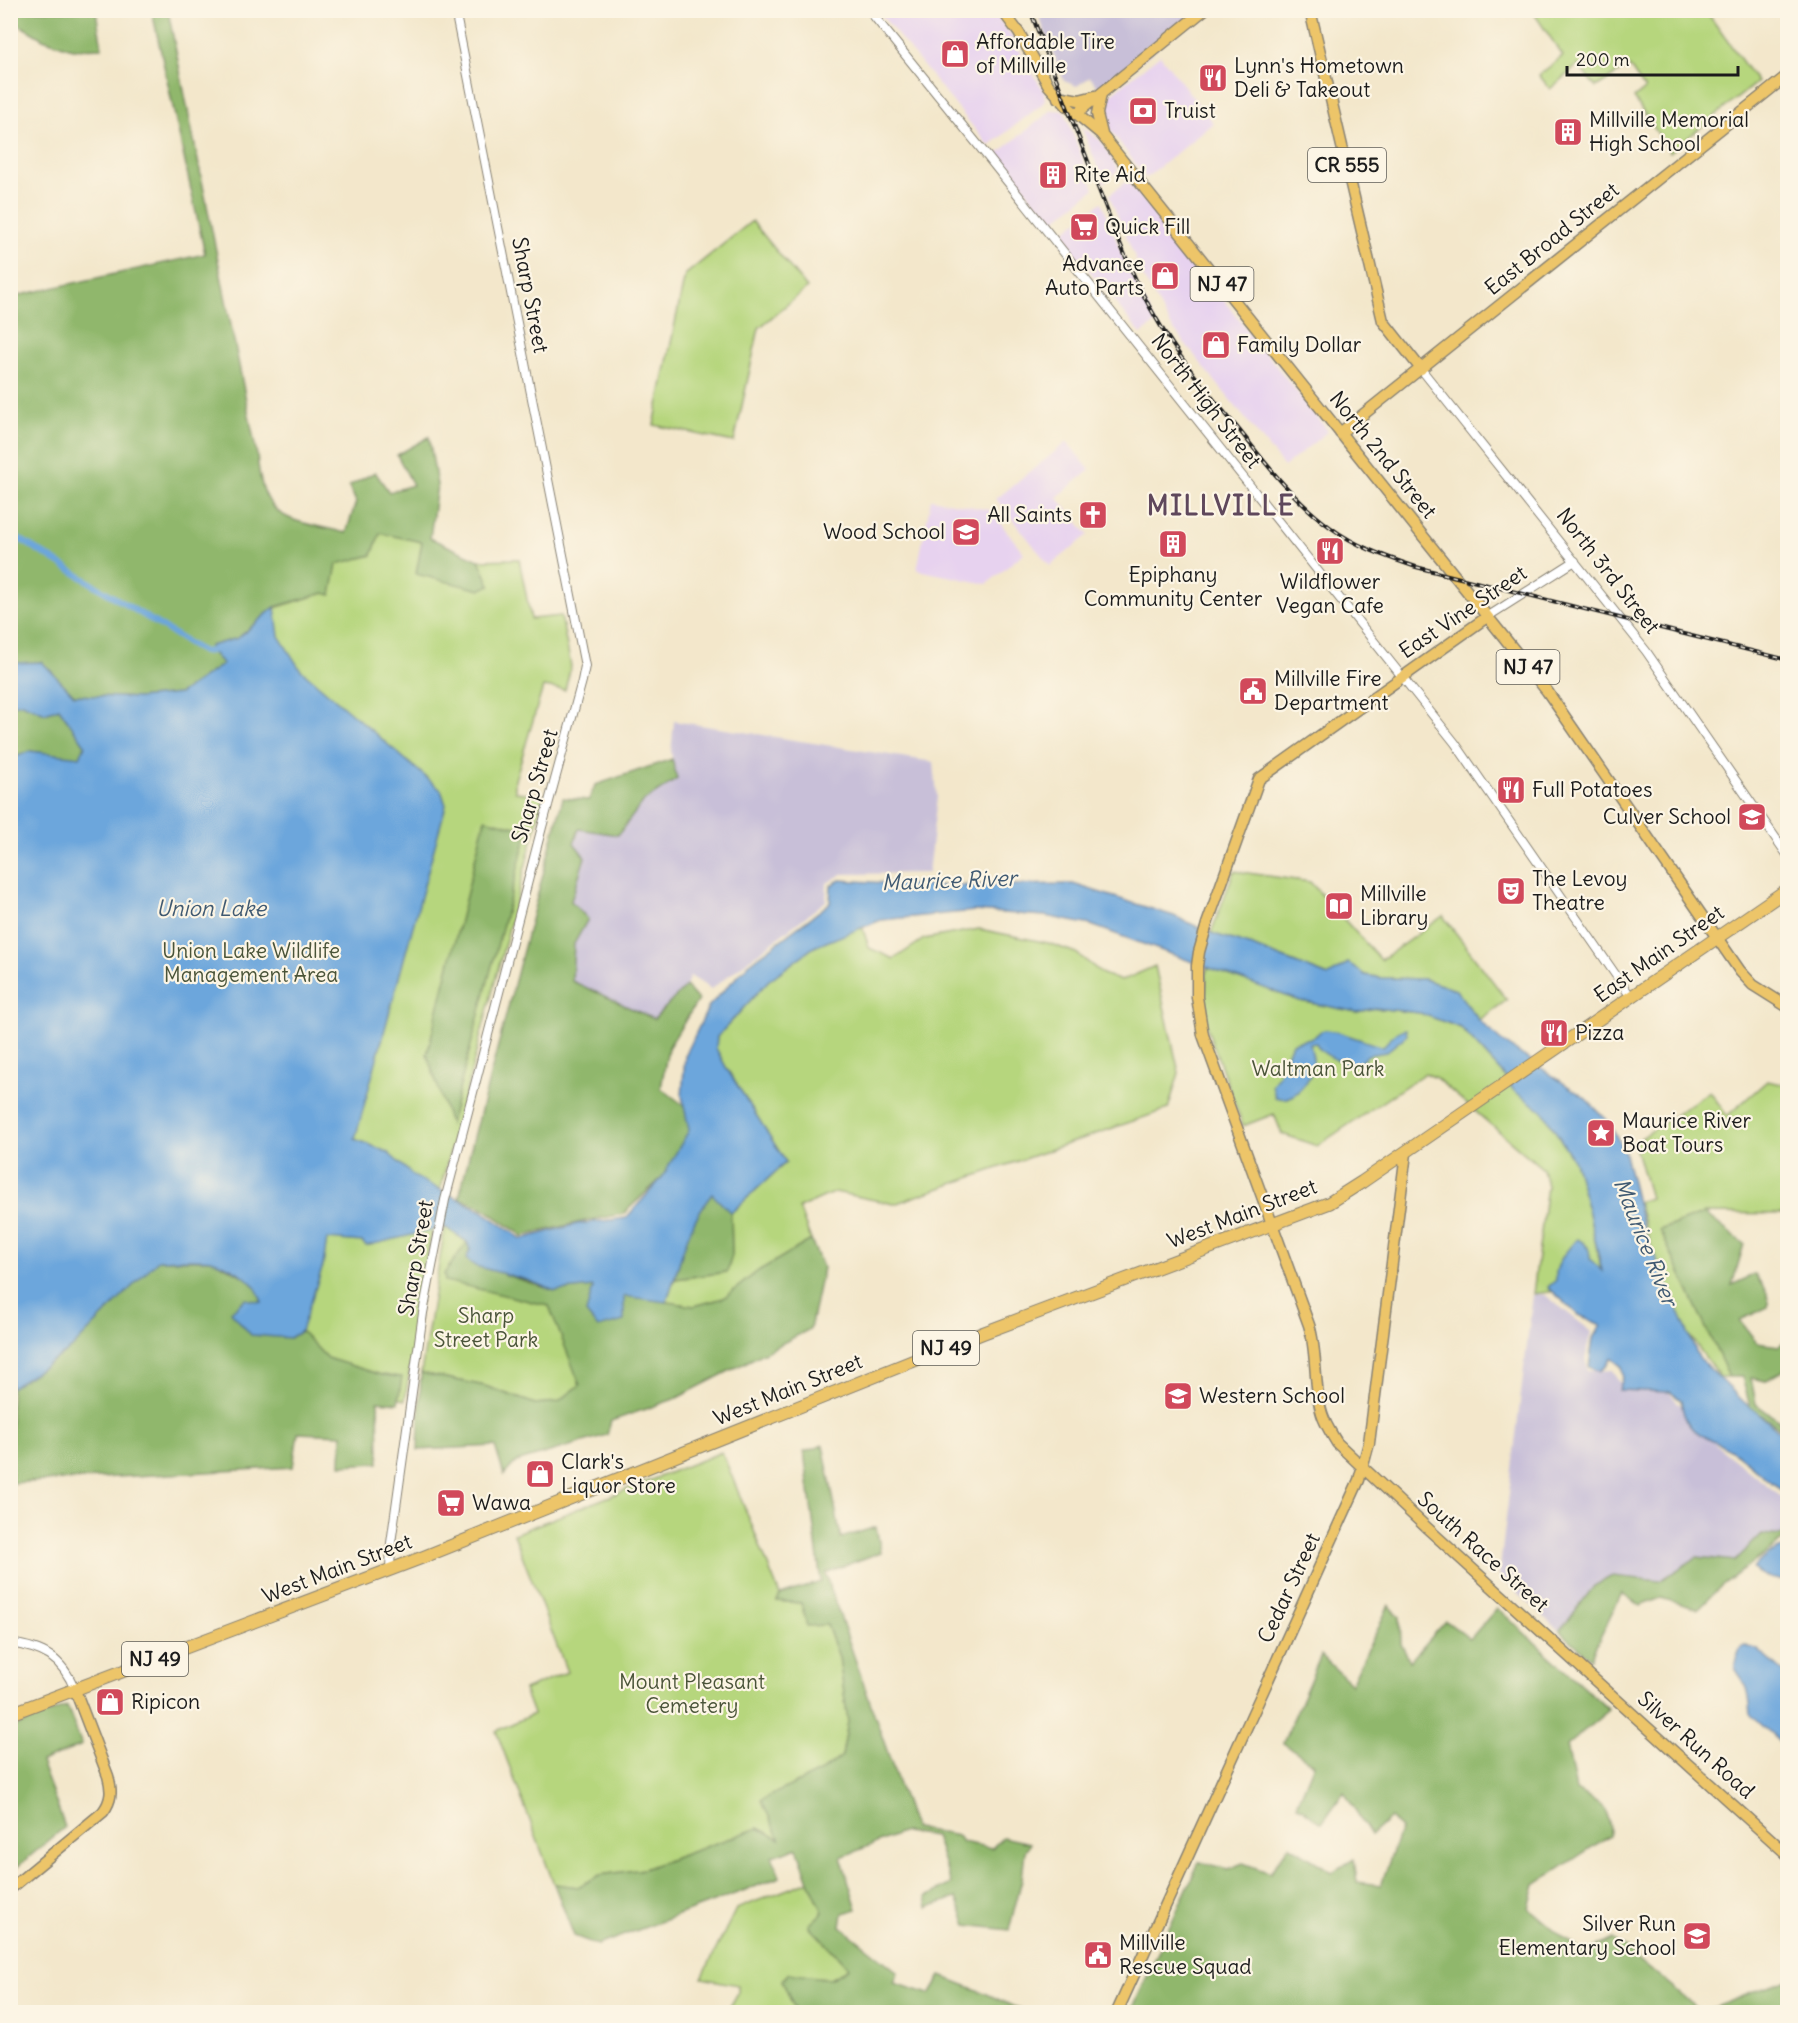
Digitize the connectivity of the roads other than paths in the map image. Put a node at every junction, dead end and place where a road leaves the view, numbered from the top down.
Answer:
1 (455, 10) edge
2 (869, 10) edge
3 (1002, 10) edge
4 (1204, 10) edge
5 (1310, 10) edge
6 (1788, 75) edge
7 (1101, 94) junction
8 (1058, 98) junction
9 (1077, 113) junction
10 (1103, 136) junction
11 (1421, 369) junction
12 (1340, 433) junction
13 (1575, 561) junction
14 (1487, 617) junction
15 (1403, 676) junction
16 (1256, 786) joint
17 (1788, 856) edge
18 (1788, 890) edge
19 (1717, 938) junction
20 (1631, 997) junction
21 (1788, 1007) edge
22 (1548, 1054) joint
23 (1406, 1153) junction
24 (1272, 1225) junction
25 (1363, 1468) junction
26 (390, 1569) junction
27 (10, 1644) edge
28 (1578, 1664) joint
29 (75, 1690) junction
30 (10, 1714) edge
31 (1788, 1855) edge
32 (10, 1889) edge
33 (1117, 2013) edge

1 - 26 street, Sharp Street
2 - 15 street, North High Street
3 - 8 main road, North 2nd Street / NJ 47
4 - 7 main road
5 - 11 main road, North 3rd Street / CR 555
6 - 11 main road, East Broad Street
7 - 8 main road
7 - 9 main road
7 - 10 main road
8 - 9 main road, North 2nd Street / NJ 47
9 - 10 main road, North 2nd Street / NJ 47
10 - 12 main road, North 2nd Street / NJ 47
11 - 12 main road, East Broad Street
11 - 13 street, North 3rd Street / CR 555
12 - 14 main road, North 2nd Street / NJ 47
13 - 14 street, East Vine Street
13 - 17 street, North 3rd Street / CR 555
14 - 15 main road, East Vine Street
14 - 19 main road, North 2nd Street / NJ 47
15 - 16 main road, East Vine Street
15 - 20 street, North High Street
16 - 24 main road, South Race Street
18 - 19 highway, East Main Street / NJ 49
19 - 20 highway, East Main Street / NJ 49
19 - 21 main road, NJ 47
20 - 22 highway, East Main Street / NJ 49
22 - 23 highway, West Main Street / NJ 49
23 - 24 highway, West Main Street / NJ 49
23 - 25 main road, Cedar Street
24 - 25 main road, South Race Street
24 - 26 highway, West Main Street / NJ 49
25 - 28 main road, South Race Street
25 - 33 main road, Cedar Street
26 - 29 highway, West Main Street / NJ 49
27 - 29 street
28 - 31 main road, Silver Run Road
29 - 30 highway, West Main Street / NJ 49
29 - 32 main road

